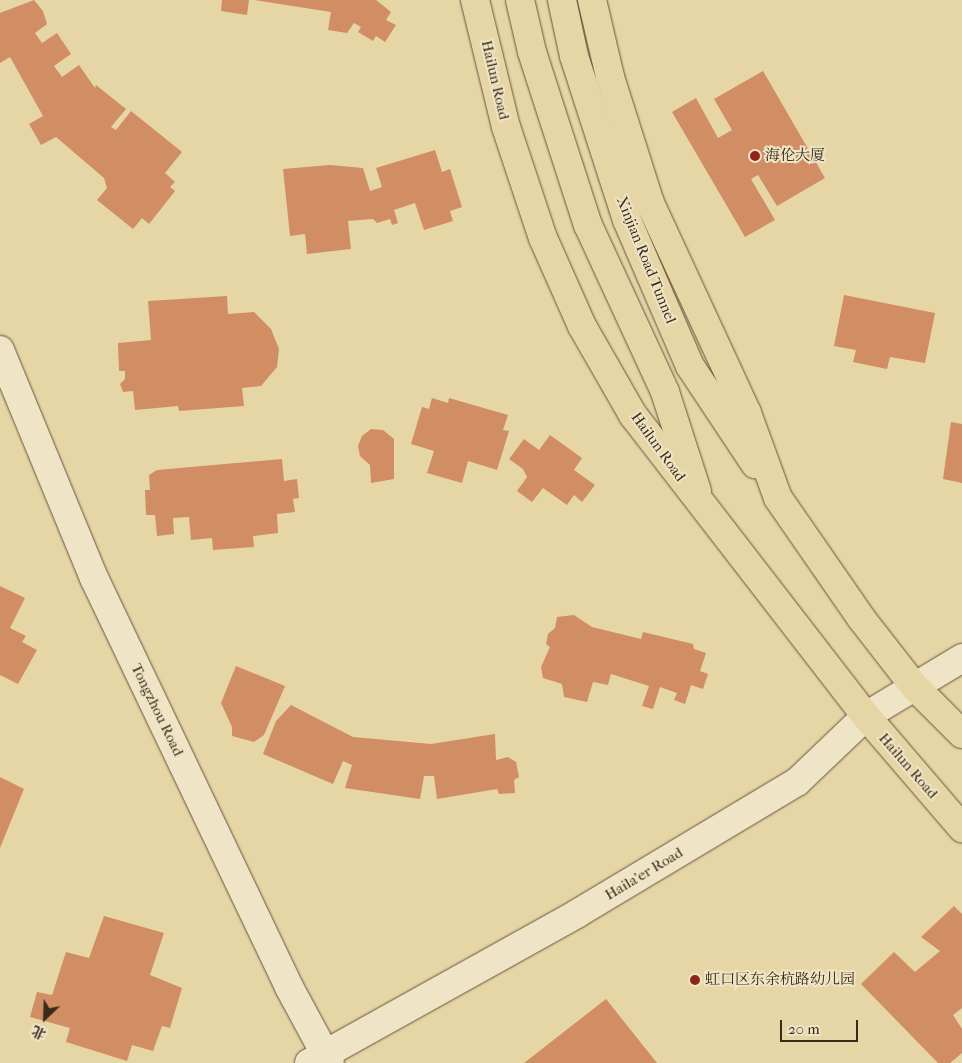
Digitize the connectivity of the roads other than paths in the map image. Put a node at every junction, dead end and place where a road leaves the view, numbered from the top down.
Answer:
1 (476, 0) edge
2 (520, 0) edge
3 (562, 0) edge
4 (592, 0) edge
5 (0, 350) edge
6 (778, 498) junction
7 (700, 504) junction
8 (962, 658) edge
9 (914, 686) junction
10 (866, 716) junction
11 (962, 734) edge
12 (962, 828) edge
13 (321, 1060) edge

1 - 7 main road, Hailun Road
2 - 7 main road
3 - 6 main road, Xinjian Road Tunnel
4 - 6 main road
5 - 13 street, Tongzhou Road
6 - 9 main road
7 - 10 main road, Hailun Road
8 - 9 street, Haila'er Road
9 - 10 street, Haila'er Road
9 - 11 main road
10 - 12 main road, Hailun Road
10 - 13 street, Haila'er Road

